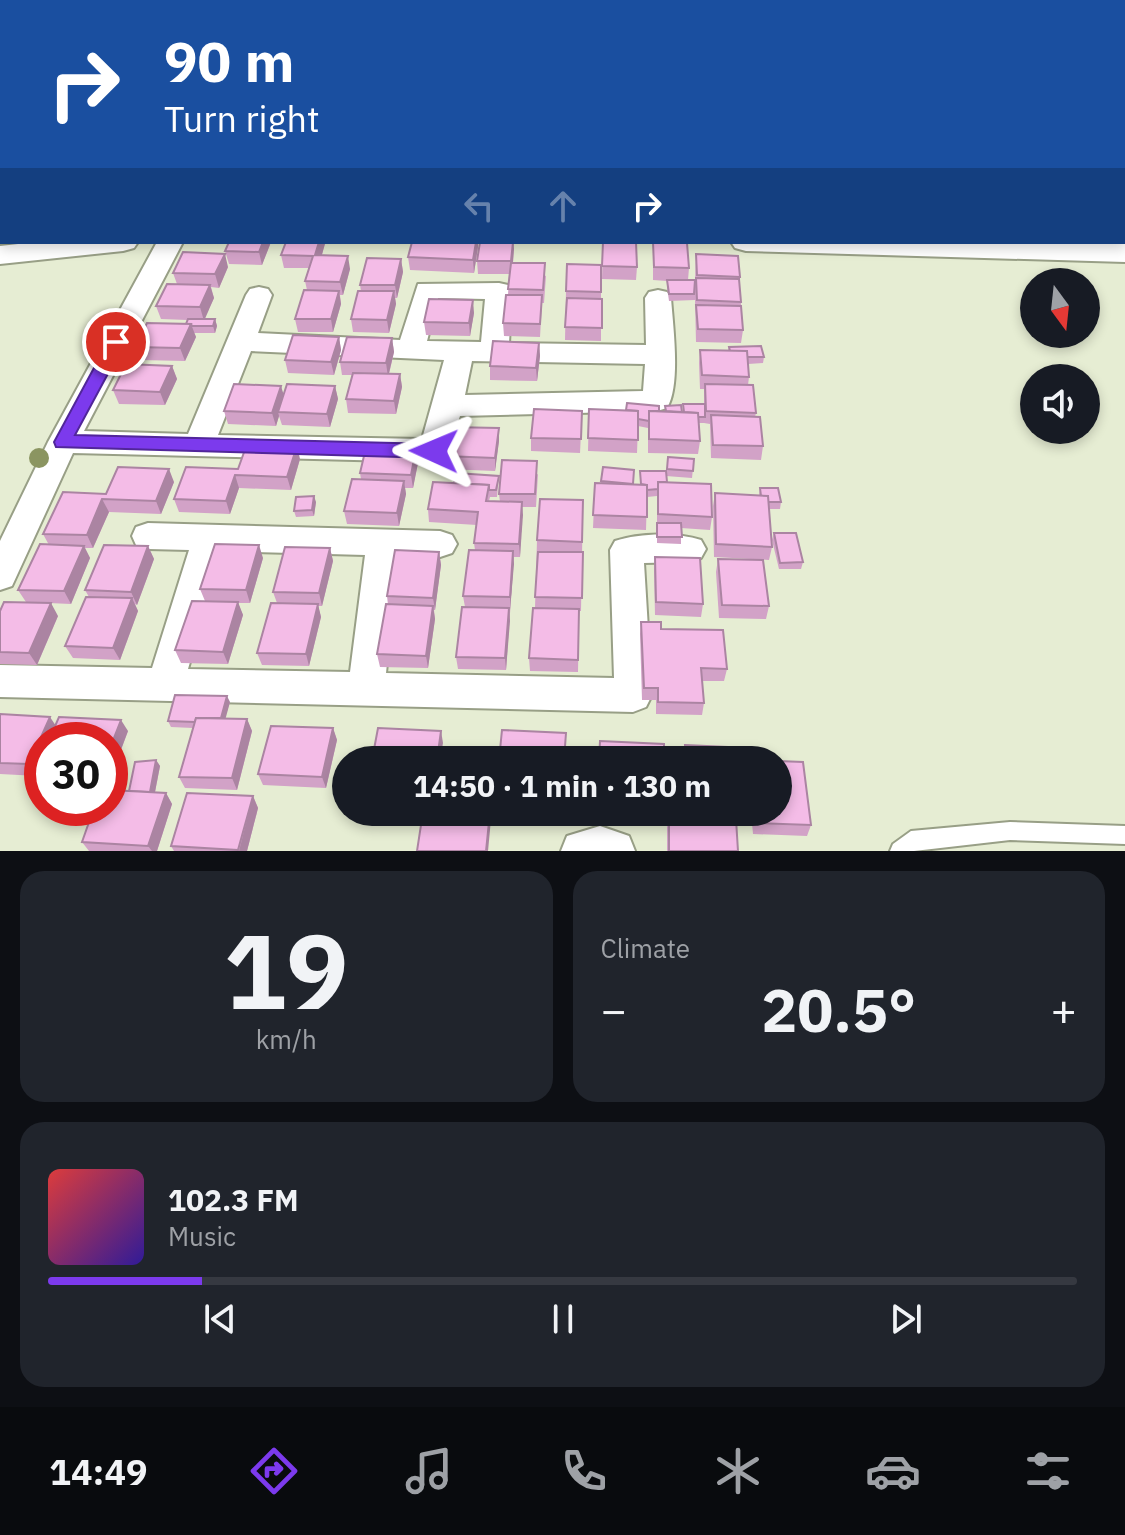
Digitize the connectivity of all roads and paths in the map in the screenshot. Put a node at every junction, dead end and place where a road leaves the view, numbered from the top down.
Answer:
1 (104, 244) edge
2 (169, 244) edge
3 (815, 244) edge
4 (1125, 253) edge
5 (0, 255) edge
6 (259, 295) dead end
7 (658, 298) dead end
8 (243, 341) junction
9 (411, 350) junction
10 (460, 350) junction
11 (494, 350) junction
12 (660, 355) junction
13 (448, 406) junction
14 (63, 442) junction
15 (199, 445) junction
16 (148, 536) dead end
17 (209, 539) junction
18 (383, 543) junction
19 (440, 544) dead end
20 (689, 549) dead end
21 (0, 576) edge
22 (0, 681) edge
23 (165, 686) junction
24 (366, 690) junction
25 (1125, 835) edge
26 (582, 851) edge
27 (614, 851) edge
28 (900, 851) edge

1 - 5 street
2 - 14 street
3 - 4 street
6 - 8 street
7 - 12 street
8 - 9 street
8 - 15 street
9 - 10 street
9 - 11 street
10 - 11 street
10 - 13 street
11 - 12 street
12 - 13 street
13 - 15 street
14 - 15 street
14 - 21 street
16 - 17 street
17 - 18 street
17 - 23 street
18 - 19 street
18 - 24 street
20 - 24 street
22 - 23 street
23 - 24 street
25 - 28 lane
26 - 27 street

